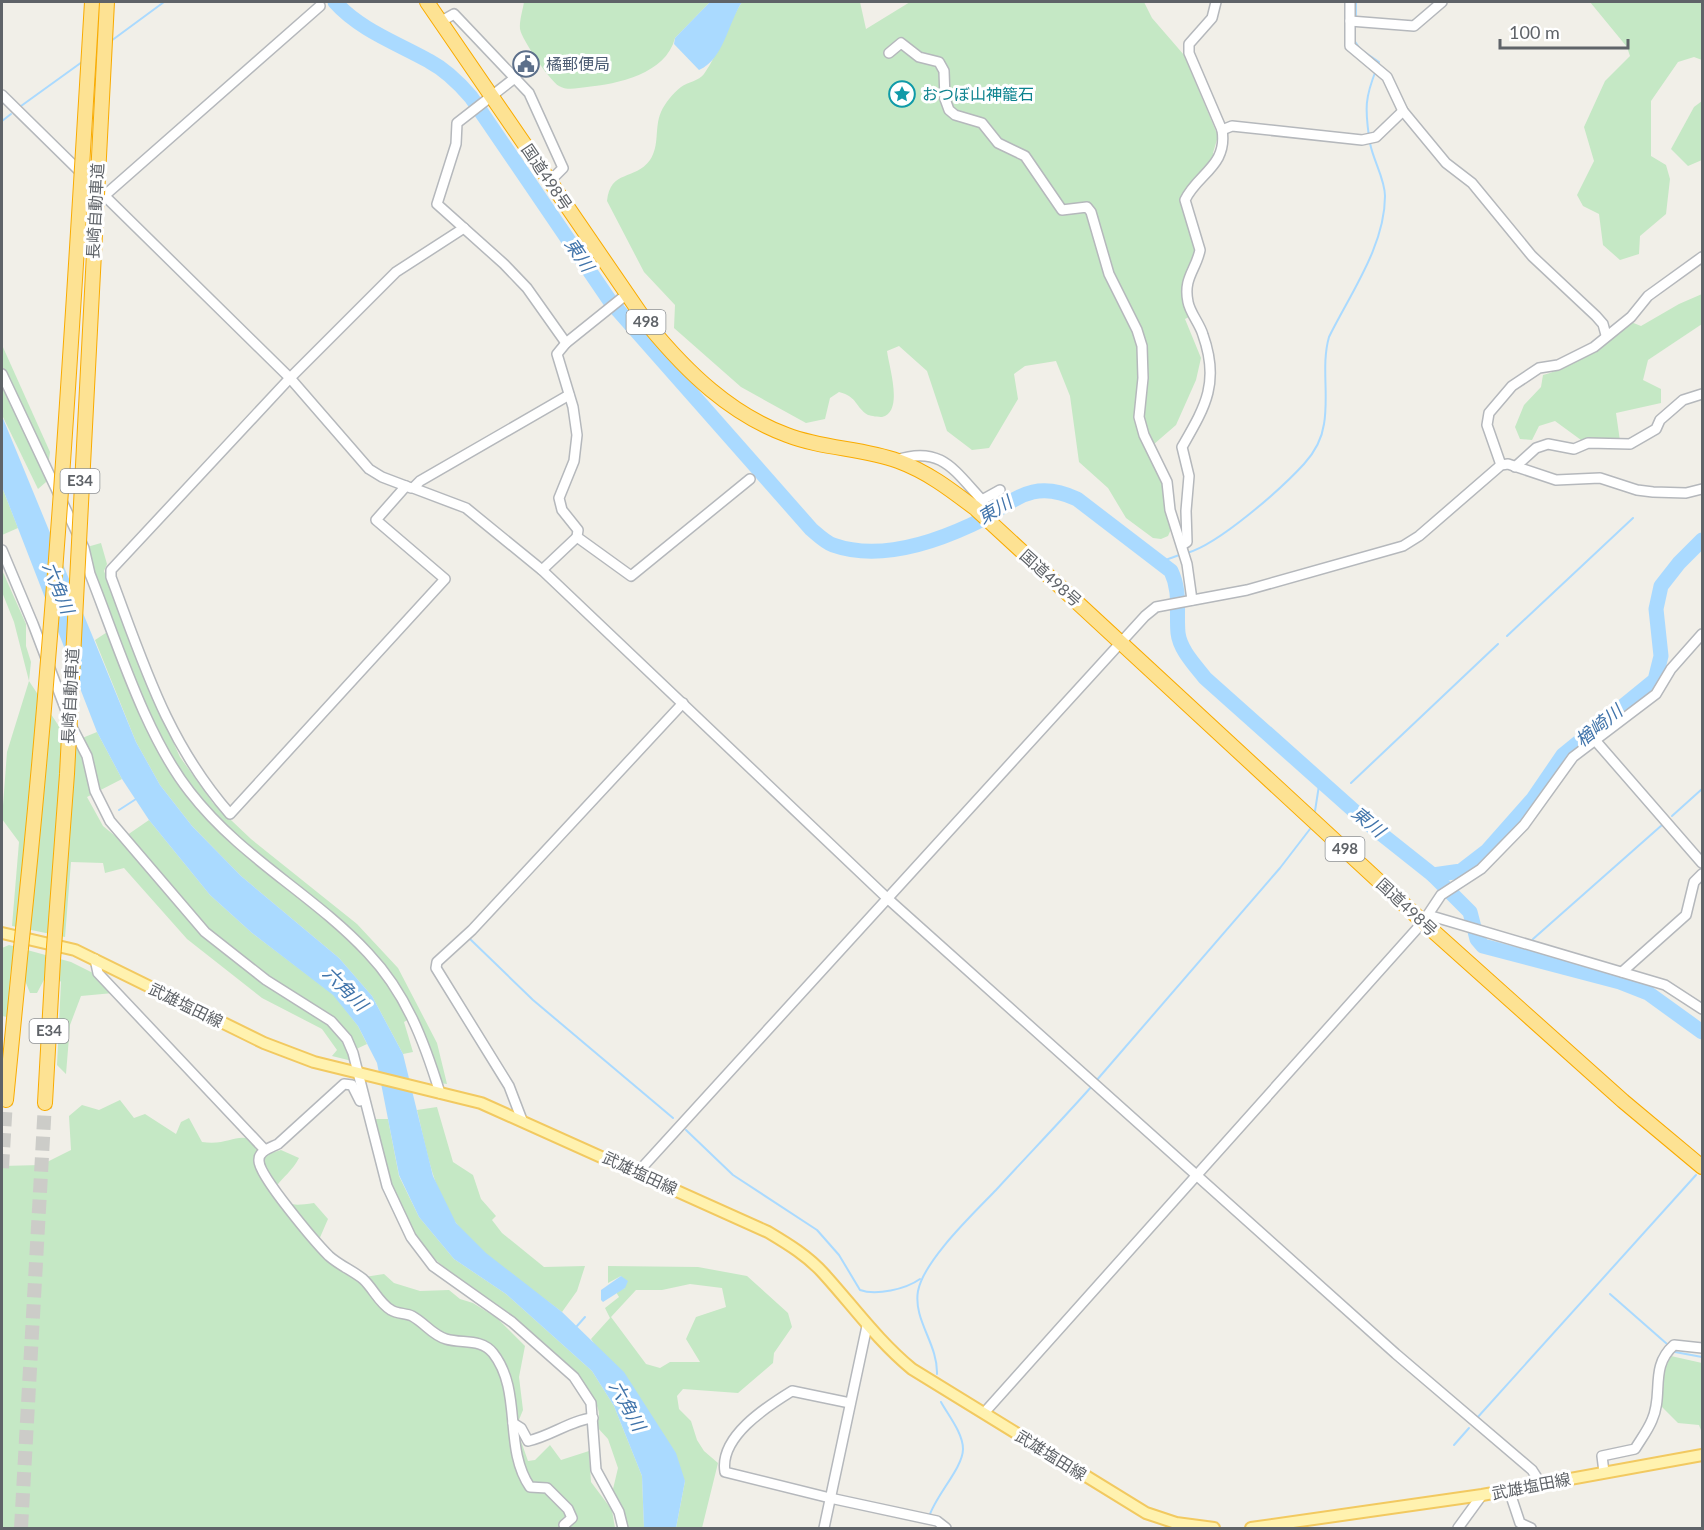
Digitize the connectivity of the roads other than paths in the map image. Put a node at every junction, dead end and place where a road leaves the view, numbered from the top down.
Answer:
1 (92, 2) edge
2 (107, 2) edge
3 (427, 2) edge
4 (1216, 2) edge
5 (1350, 2) edge
6 (1442, 2) edge
7 (320, 6) dead end
8 (1355, 21) junction
9 (440, 22) junction
10 (889, 52) dead end
11 (516, 77) junction
12 (2, 95) edge
13 (488, 99) junction
14 (1403, 111) junction
15 (1222, 130) junction
16 (550, 181) junction
17 (104, 196) junction
18 (464, 228) junction
19 (1702, 257) edge
20 (624, 297) junction
21 (1606, 335) junction
22 (566, 344) junction
23 (2, 374) edge
24 (290, 378) junction
25 (569, 394) junction
26 (1702, 394) edge
27 (1501, 465) junction
28 (1515, 467) junction
29 (750, 479) dead end
30 (409, 487) junction
31 (1702, 489) edge
32 (1000, 490) dead end
33 (979, 505) junction
34 (577, 537) junction
35 (1182, 545) junction
36 (2, 550) edge
37 (542, 570) junction
38 (1190, 600) junction
39 (1702, 634) edge
40 (1122, 643) junction
41 (683, 703) junction
42 (1594, 739) junction
43 (1702, 863) edge
44 (1702, 874) edge
45 (887, 898) junction
46 (1426, 919) junction
47 (2, 933) edge
48 (95, 959) junction
49 (1622, 972) junction
50 (127, 975) junction
51 (116, 992) junction
52 (1702, 1009) edge
53 (361, 1073) junction
54 (438, 1092) junction
55 (6, 1100) dead end
56 (45, 1102) tunnel mouth
57 (366, 1108) junction
58 (522, 1120) junction
59 (265, 1150) junction
60 (1702, 1167) edge
61 (638, 1172) junction
62 (1197, 1175) junction
63 (867, 1326) junction
64 (1702, 1348) edge
65 (850, 1403) junction
66 (984, 1413) junction
67 (593, 1418) junction
68 (513, 1423) junction
69 (1702, 1455) edge
70 (1604, 1472) junction
71 (1541, 1484) junction
72 (1509, 1490) junction
73 (1482, 1495) junction
74 (830, 1498) junction
75 (564, 1525) dead end
76 (1174, 1526) edge
77 (1193, 1527) edge
78 (623, 1528) edge
79 (824, 1528) edge
80 (946, 1528) edge
81 (1214, 1528) edge
82 (1251, 1528) edge
83 (1458, 1528) edge
84 (1530, 1528) edge

1 - 55 highway, 長崎自動車道 / E34, bridge
2 - 56 highway, 長崎自動車道 / E34, bridge
3 - 9 highway, 国道498号 / 498
4 - 15 street
5 - 8 street
6 - 8 street
7 - 17 street
8 - 14 street
9 - 11 street
9 - 13 highway, 国道498号 / 498
10 - 35 street
11 - 13 street
11 - 16 street
12 - 17 street
13 - 16 highway, 国道498号 / 498
13 - 18 street
14 - 15 street
14 - 21 street
15 - 35 street
16 - 20 highway, 国道498号 / 498
17 - 24 street
18 - 22 street
18 - 24 street
19 - 21 street
20 - 22 street
20 - 33 highway, 国道498号 / 498
21 - 27 street
22 - 25 street
23 - 54 street
24 - 30 street
24 - 30 street
25 - 30 street
25 - 34 street
26 - 28 street
27 - 28 street
27 - 38 street
28 - 31 street
29 - 34 street
30 - 37 street
32 - 33 street
33 - 40 highway, 国道498号 / 498
34 - 37 street
35 - 38 street
36 - 53 street
37 - 41 street
38 - 40 street
39 - 42 street
40 - 45 street
40 - 46 highway, 国道498号 / 498
41 - 45 street
41 - 58 street
42 - 43 street
42 - 46 street
44 - 49 street
45 - 61 street
45 - 62 street
46 - 49 street
46 - 60 highway, 国道498号 / 498
46 - 62 street
47 - 48 main road, 武雄塩田線
48 - 50 main road, 武雄塩田線
48 - 51 street
49 - 52 street
50 - 51 street
50 - 53 main road, 武雄塩田線
51 - 59 street
53 - 54 main road, 武雄塩田線
53 - 57 street
54 - 58 main road, 武雄塩田線
57 - 59 street
57 - 67 street
58 - 61 main road, 武雄塩田線
59 - 68 street
61 - 63 main road, 武雄塩田線
62 - 66 street
62 - 71 street
63 - 65 street
63 - 66 main road, 武雄塩田線
64 - 70 street
65 - 74 street
65 - 74 street
66 - 76 main road, 武雄塩田線
67 - 68 street
67 - 78 street
68 - 75 street
69 - 70 main road, 武雄塩田線
70 - 71 main road, 武雄塩田線
71 - 72 main road, 武雄塩田線
72 - 73 main road, 武雄塩田線
72 - 84 street
73 - 82 main road, 武雄塩田線
73 - 83 street
74 - 79 street
74 - 80 street
76 - 77 main road, 武雄塩田線
77 - 81 main road, 武雄塩田線

